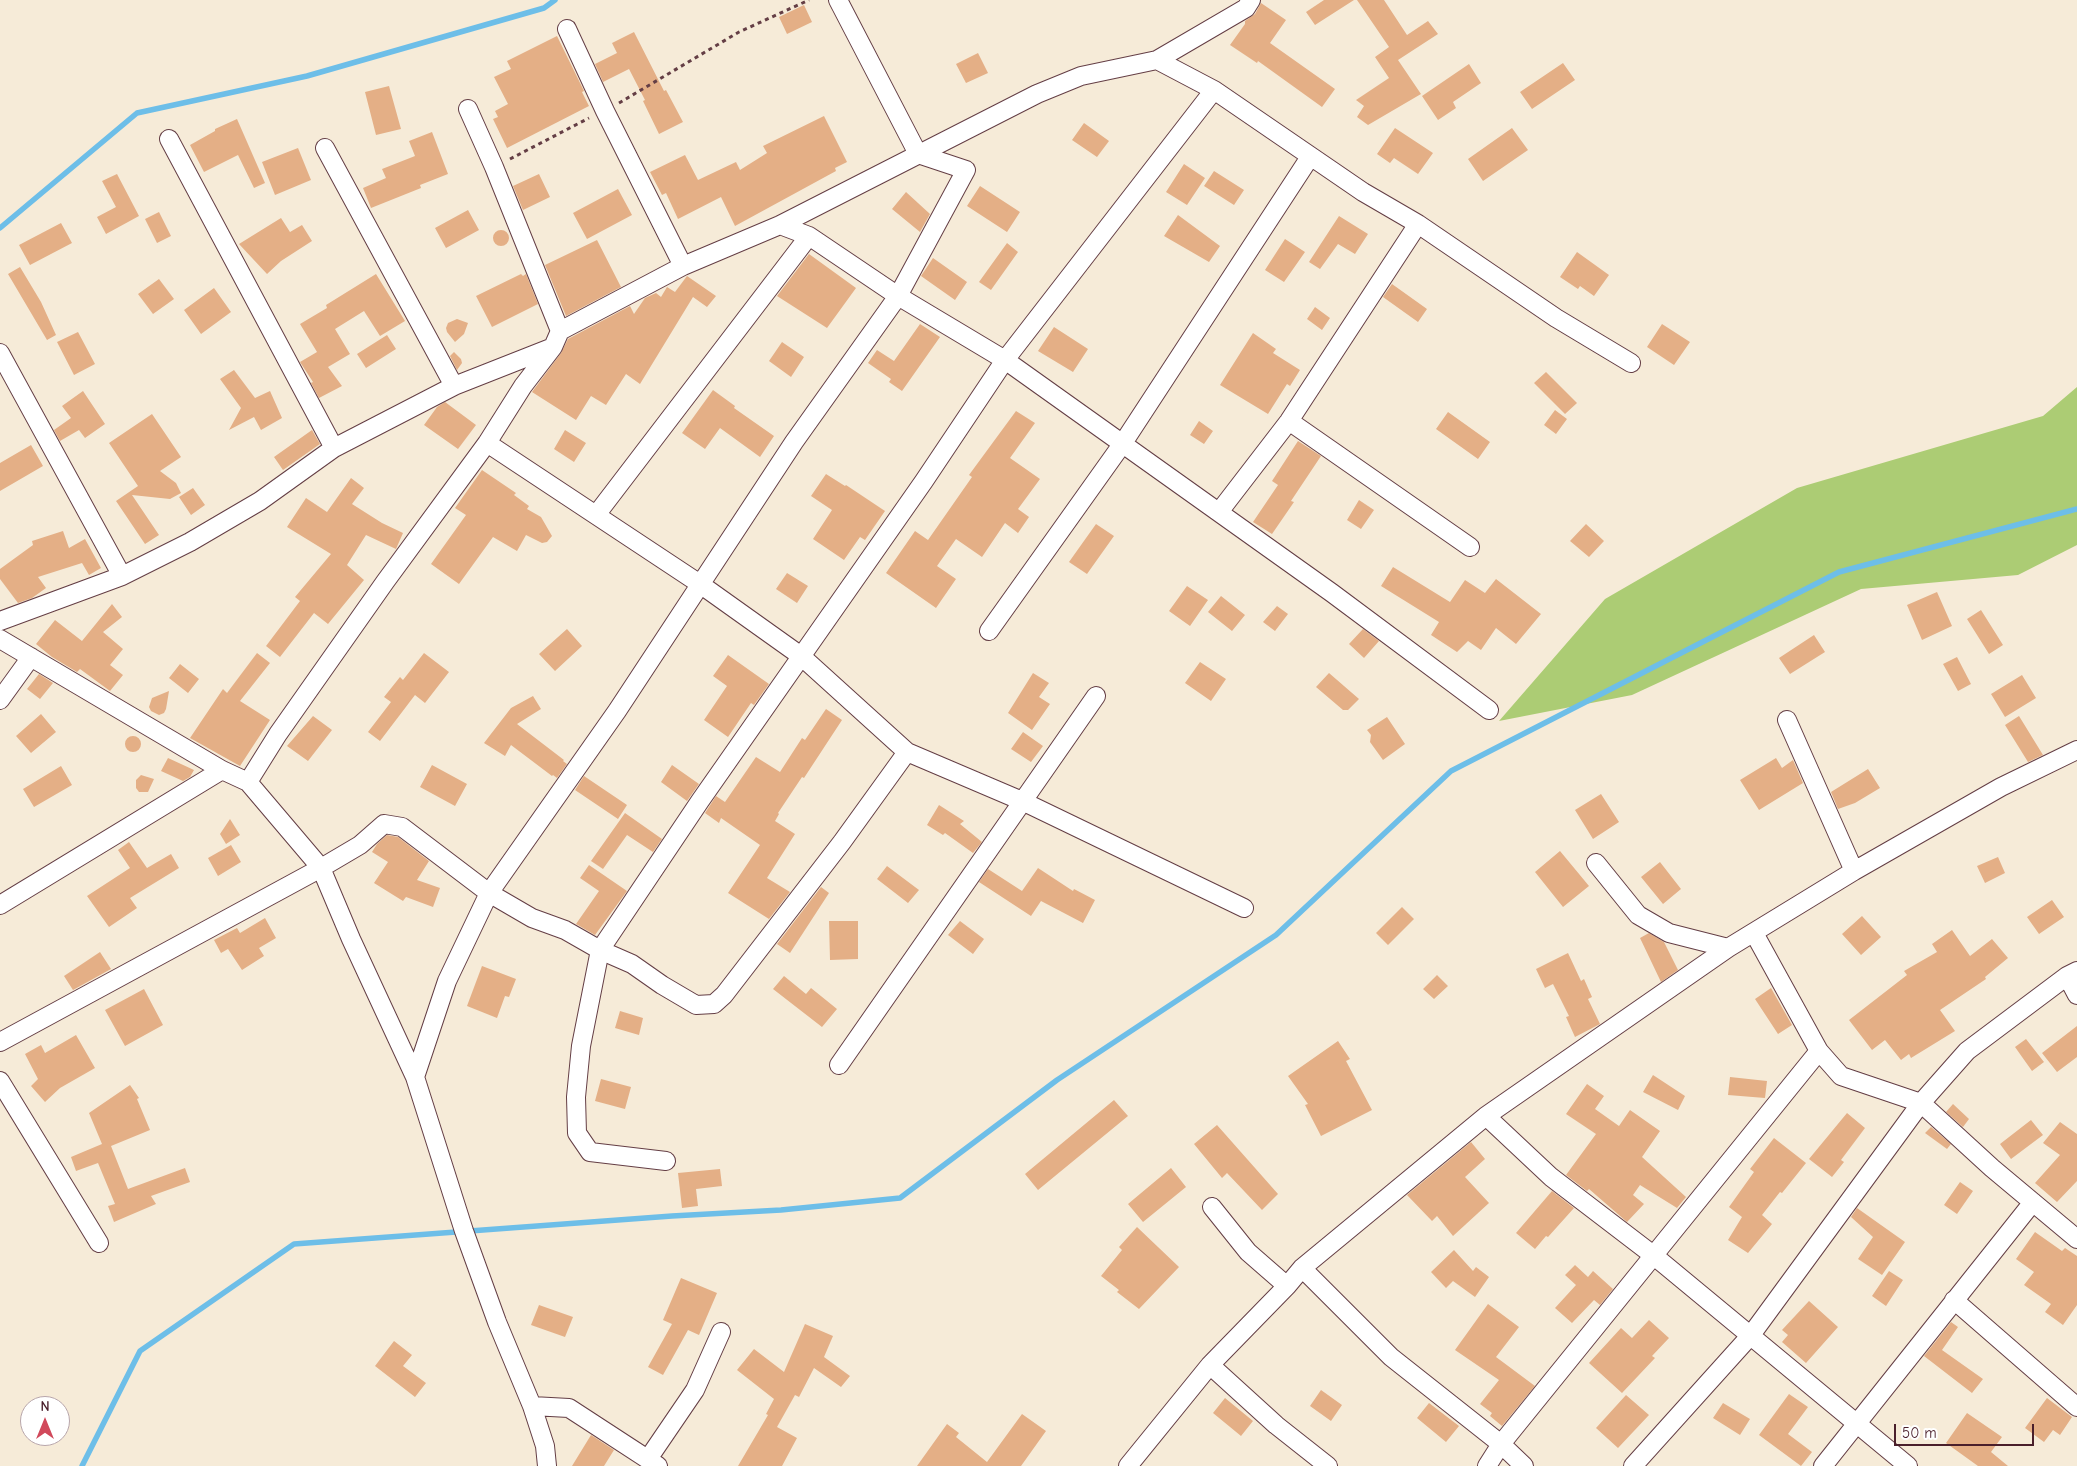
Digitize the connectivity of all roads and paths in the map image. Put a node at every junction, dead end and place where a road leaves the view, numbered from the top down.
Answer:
1 (809, 0) edge
2 (838, 0) edge
3 (1251, 0) edge
4 (567, 28) dead end
5 (1157, 60) junction
6 (1214, 90) junction
7 (468, 110) dead end
8 (605, 111) junction
9 (169, 139) dead end
10 (325, 148) dead end
11 (918, 154) junction
12 (1310, 157) junction
13 (494, 167) junction
14 (1418, 224) junction
15 (780, 225) junction
16 (809, 236) junction
17 (683, 266) junction
18 (898, 296) junction
19 (556, 339) junction
20 (0, 354) edge
21 (1005, 360) junction
22 (1632, 363) dead end
23 (454, 386) junction
24 (1289, 420) junction
25 (487, 443) junction
26 (1123, 443) junction
27 (334, 448) junction
28 (1219, 512) junction
29 (596, 515) junction
30 (1470, 547) dead end
31 (122, 576) junction
32 (700, 584) junction
33 (0, 621) edge
34 (989, 631) dead end
35 (0, 640) edge
36 (801, 656) junction
37 (31, 657) junction
38 (1096, 696) dead end
39 (0, 700) edge
40 (1488, 710) dead end
41 (1786, 720) dead end
42 (2077, 750) edge
43 (907, 752) junction
44 (222, 770) junction
45 (248, 782) junction
46 (1022, 800) junction
47 (1596, 864) dead end
48 (321, 868) junction
49 (1854, 871) junction
50 (489, 893) junction
51 (0, 905) edge
52 (1244, 908) dead end
53 (1754, 933) junction
54 (1728, 948) junction
55 (600, 950) junction
56 (2072, 974) edge
57 (2077, 995) edge
58 (0, 1042) edge
59 (1819, 1051) junction
60 (839, 1065) dead end
61 (415, 1077) junction
62 (0, 1081) edge
63 (1921, 1103) junction
64 (1486, 1116) junction
65 (666, 1161) dead end
66 (2033, 1202) junction
67 (1212, 1207) dead end
68 (2077, 1239) edge
69 (99, 1243) dead end
70 (1653, 1255) junction
71 (1302, 1268) junction
72 (1287, 1286) junction
73 (1954, 1300) junction
74 (721, 1332) dead end
75 (1751, 1335) junction
76 (1210, 1365) junction
77 (532, 1406) junction
78 (2077, 1407) edge
79 (1856, 1424) junction
80 (1501, 1444) junction
81 (653, 1462) edge
82 (1322, 1464) edge
83 (546, 1466) edge
84 (1128, 1466) edge
85 (1487, 1466) edge
86 (1524, 1466) edge
87 (1634, 1466) edge
88 (1823, 1466) edge
89 (1908, 1466) edge

1 - 8 path
2 - 11 street
3 - 5 street
4 - 8 street
5 - 6 street
5 - 11 street
6 - 12 street
6 - 21 street
7 - 13 street
8 - 13 path
8 - 17 street
9 - 27 street
10 - 23 street
11 - 15 street
11 - 18 street
12 - 14 street
12 - 26 street
13 - 19 street
14 - 22 street
14 - 24 street
15 - 16 street
15 - 17 street
16 - 18 street
16 - 29 street
17 - 19 street
18 - 21 street
18 - 32 street
19 - 23 street
19 - 25 street
20 - 31 street
21 - 26 street
21 - 36 street
23 - 27 street
24 - 28 street
24 - 30 street
25 - 29 street
25 - 45 street
26 - 28 street
26 - 34 street
27 - 31 street
28 - 40 street
29 - 32 street
31 - 33 street
32 - 36 street
32 - 50 street
35 - 37 street
36 - 43 street
36 - 55 street
37 - 39 street
37 - 44 street
38 - 46 street
41 - 49 street
42 - 49 street
43 - 46 street
43 - 55 street
44 - 45 street
44 - 51 street
45 - 48 street
46 - 52 street
46 - 60 street
47 - 54 street
48 - 50 street
48 - 58 street
48 - 61 street
49 - 53 street
50 - 55 street
50 - 61 street
53 - 54 street
53 - 59 street
54 - 64 street
55 - 65 street
56 - 57 street
56 - 63 street
59 - 63 street
59 - 70 street
61 - 77 street
62 - 69 street
63 - 66 street
63 - 75 street
64 - 70 street
64 - 71 street
66 - 68 street
66 - 73 street
67 - 72 street
70 - 75 street
70 - 80 street
71 - 72 street
71 - 80 street
72 - 76 street
73 - 78 street
73 - 79 street
74 - 81 street
75 - 79 street
75 - 87 street
76 - 82 street
76 - 84 street
77 - 81 street
77 - 83 street
79 - 88 street
79 - 89 street
80 - 85 street
80 - 86 street

